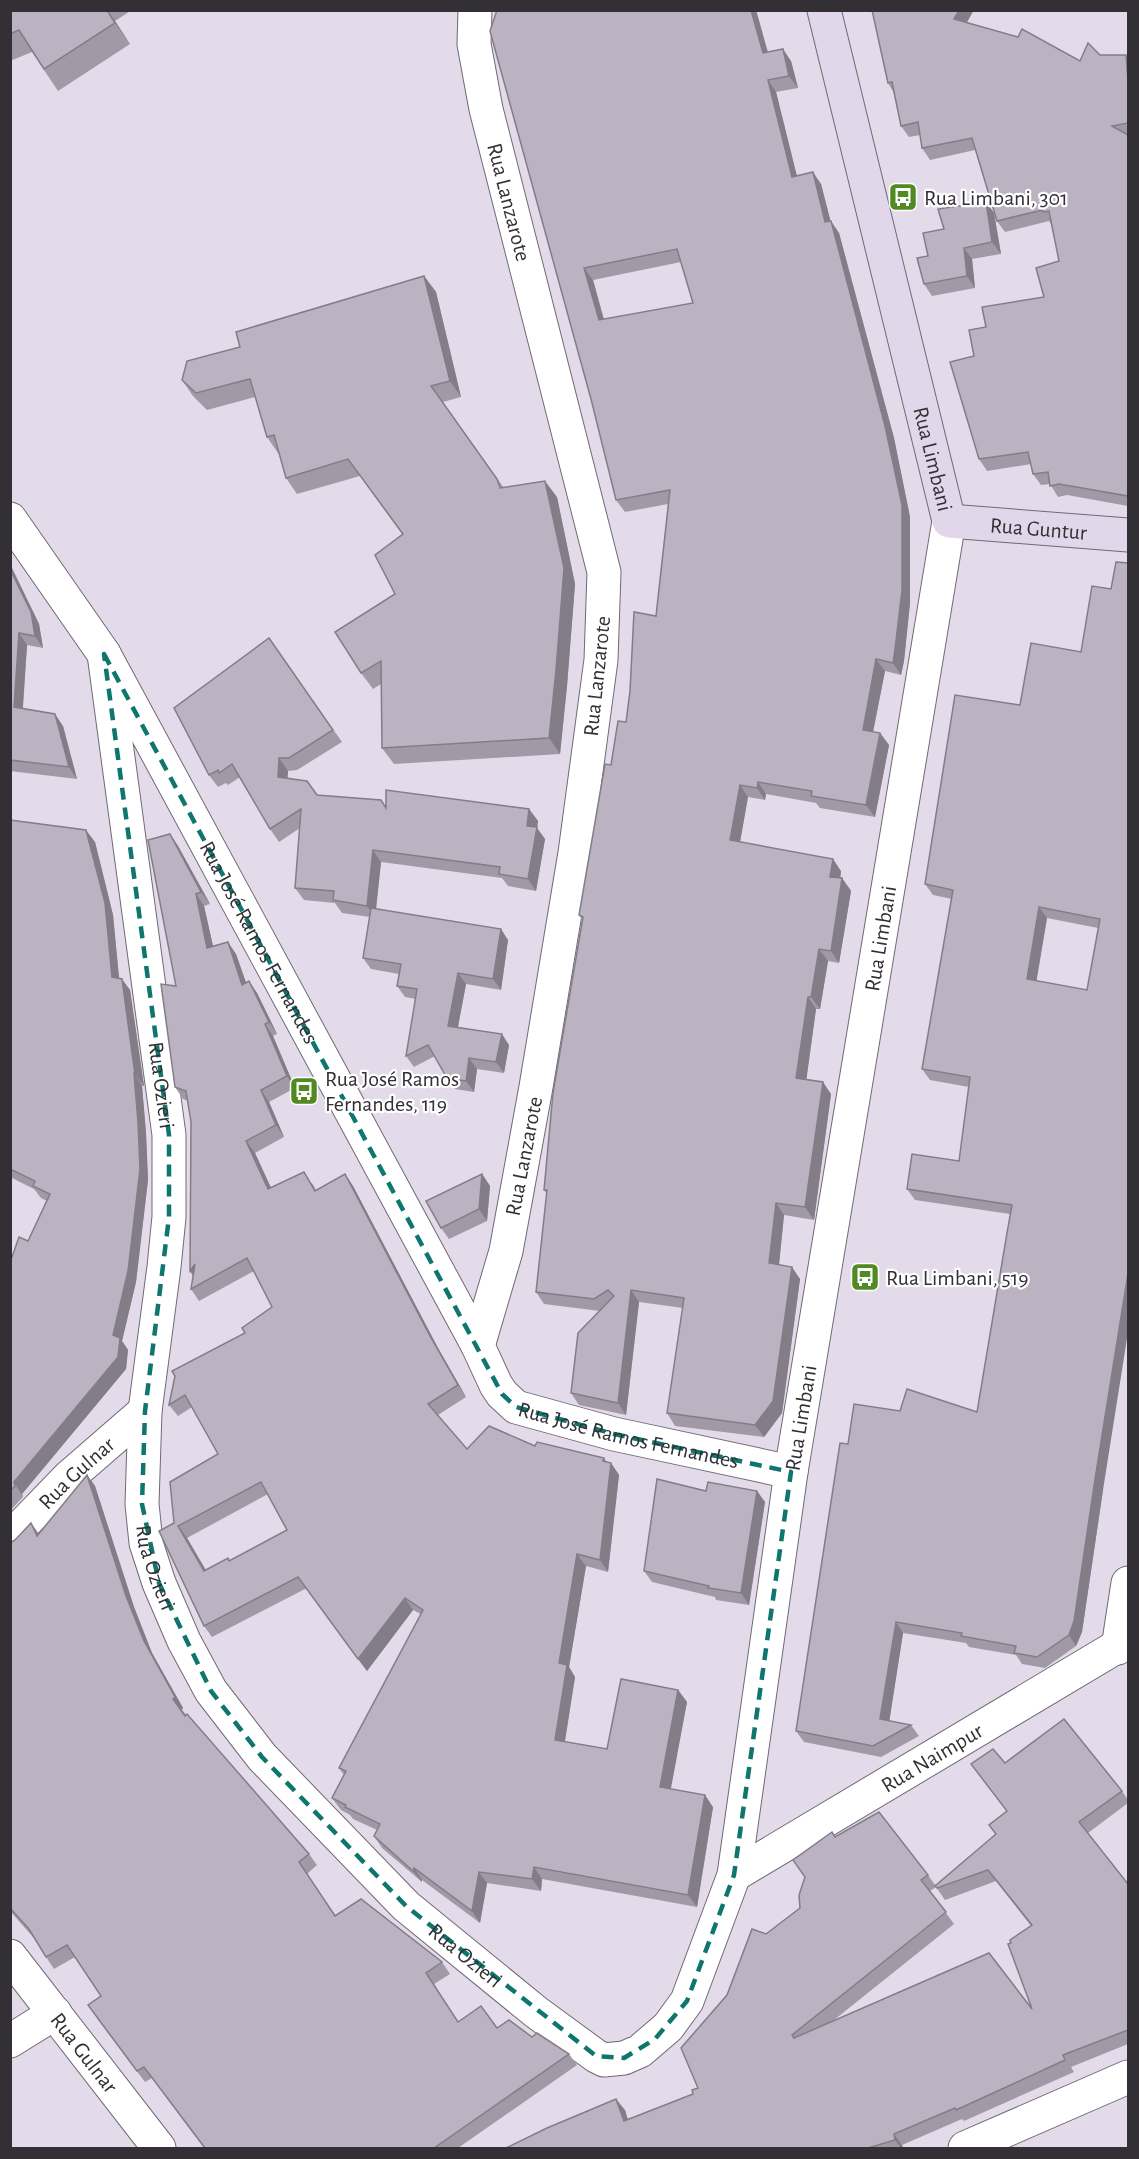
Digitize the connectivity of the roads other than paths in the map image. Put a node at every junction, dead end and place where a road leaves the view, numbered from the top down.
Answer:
1 (475, 10) edge
2 (824, 10) edge
3 (10, 519) edge
4 (949, 521) junction
5 (1128, 535) edge
6 (104, 654) junction
7 (478, 1346) junction
8 (145, 1411) junction
9 (791, 1472) junction
10 (10, 1538) edge
11 (1128, 1583) edge
12 (1123, 1644) edge
13 (734, 1875) junction
14 (10, 1956) edge
15 (56, 2013) junction
16 (10, 2041) edge
17 (1128, 2077) edge
18 (159, 2148) edge
19 (965, 2148) edge

1 - 7 street, Rua Lanzarote
2 - 4 main road, Rua Limbani
3 - 6 street, Rua José Ramos Fernandes
4 - 5 main road, Rua Guntur
4 - 9 street, Rua Limbani
6 - 7 street, Rua José Ramos Fernandes
6 - 8 street, Rua Ozieri
7 - 9 street, Rua José Ramos Fernandes
8 - 10 street, Rua Gulnar
8 - 13 street, Rua Ozieri
9 - 13 street, Rua Limbani
11 - 12 street
12 - 13 street, Rua Naimpur
14 - 15 street, Rua Gulnar
15 - 16 street
15 - 18 street, Rua Gulnar
17 - 19 street

